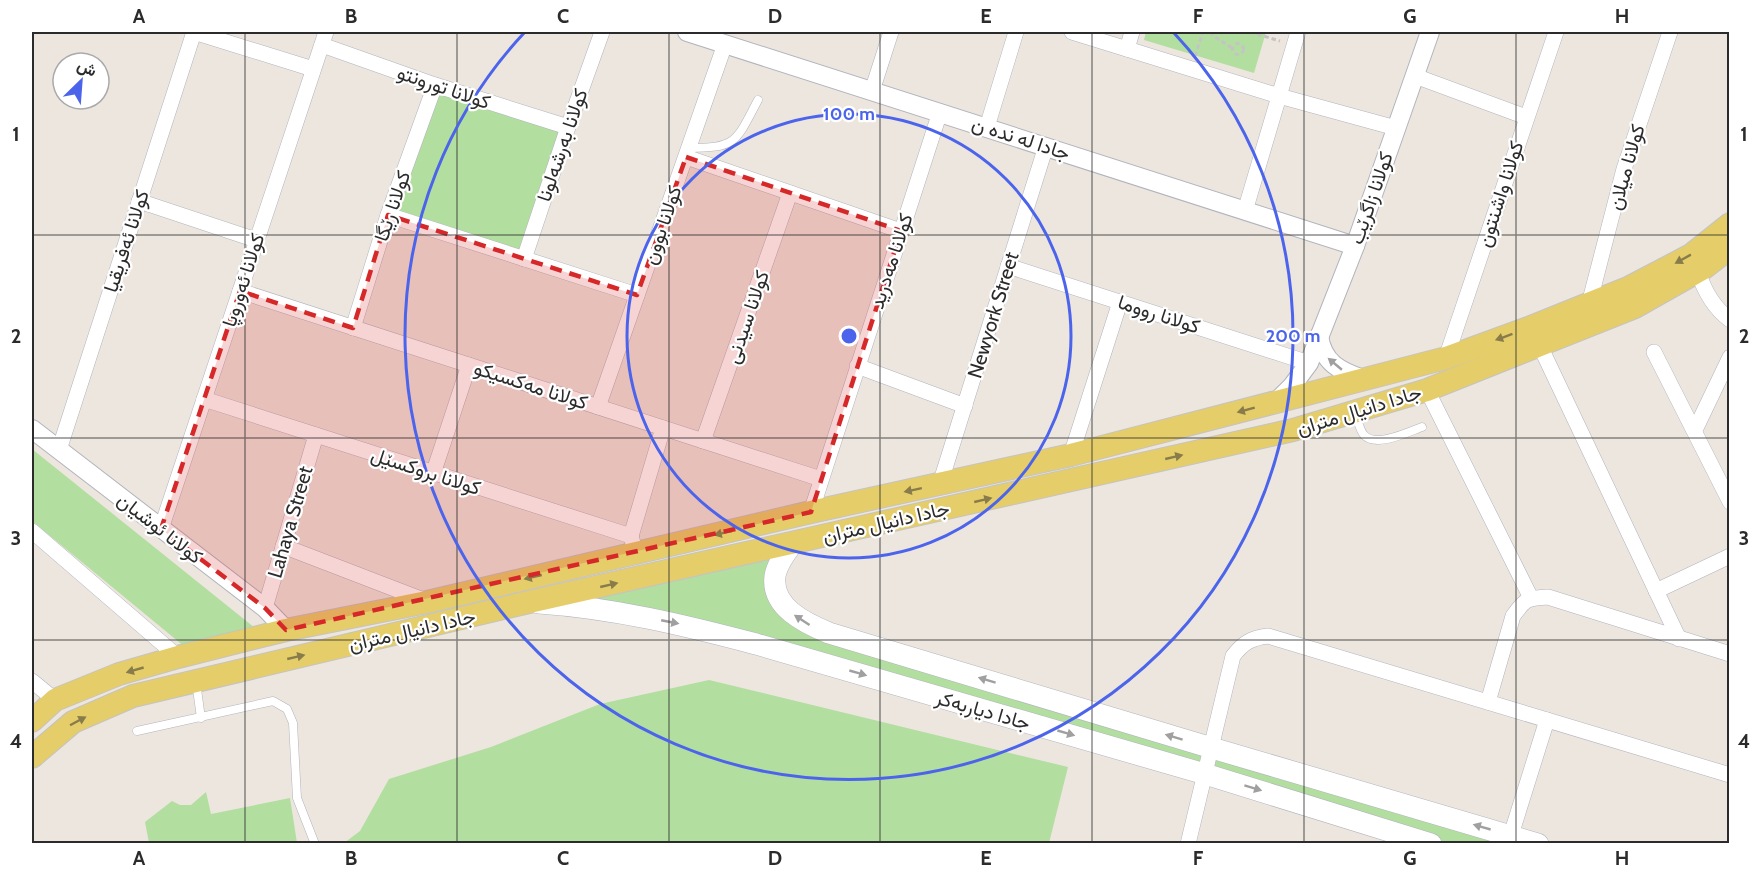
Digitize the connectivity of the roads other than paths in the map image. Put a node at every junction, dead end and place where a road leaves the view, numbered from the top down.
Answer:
1 (194, 32) edge
2 (603, 32) edge
3 (687, 32) edge
4 (891, 32) edge
5 (1016, 32) edge
6 (1072, 32) edge
7 (1132, 32) edge
8 (1430, 32) edge
9 (1556, 32) edge
10 (1670, 32) edge
11 (324, 38) edge
12 (1297, 38) edge
13 (725, 44) junction
14 (1127, 49) junction
15 (313, 69) junction
16 (1416, 76) junction
17 (435, 85) junction
18 (872, 91) junction
19 (1279, 96) junction
20 (758, 100) dead end
21 (940, 112) junction
22 (1526, 117) junction
23 (568, 127) junction
24 (987, 127) junction
25 (1396, 128) junction
26 (1046, 146) junction
27 (687, 152) junction
28 (790, 193) junction
29 (139, 201) junction
30 (1245, 211) junction
31 (388, 215) junction
32 (1730, 224) edge
33 (901, 231) junction
34 (256, 240) junction
35 (1355, 246) junction
36 (1730, 248) edge
37 (524, 259) junction
38 (1008, 266) junction
39 (1698, 271) junction
40 (240, 291) junction
41 (637, 295) junction
42 (1120, 302) junction
43 (1589, 304) junction
44 (1730, 320) edge
45 (353, 328) junction
46 (1319, 336) junction
47 (1540, 346) junction
48 (1654, 352) dead end
49 (1730, 357) edge
50 (1446, 358) junction
51 (1309, 363) junction
52 (469, 365) junction
53 (857, 366) junction
54 (1363, 379) junction
55 (1427, 390) junction
56 (204, 399) junction
57 (1276, 402) junction
58 (598, 406) junction
59 (965, 406) junction
60 (1355, 412) junction
61 (1422, 427) dead end
62 (663, 428) junction
63 (32, 429) edge
64 (1695, 430) junction
65 (316, 435) junction
66 (703, 441) junction
67 (59, 450) junction
68 (1071, 455) junction
69 (433, 474) junction
70 (821, 479) junction
71 (940, 484) junction
72 (1730, 502) edge
73 (811, 512) junction
74 (161, 529) junction
75 (32, 531) edge
76 (793, 543) junction
77 (634, 545) junction
78 (283, 546) junction
79 (1730, 556) edge
80 (1656, 591) junction
81 (1531, 598) junction
82 (427, 602) junction
83 (529, 602) junction
84 (265, 608) junction
85 (286, 630) junction
86 (1679, 639) junction
87 (232, 644) junction
88 (1730, 654) edge
89 (178, 657) junction
90 (239, 671) junction
91 (32, 681) edge
92 (196, 681) junction
93 (55, 700) junction
94 (1488, 702) junction
95 (201, 718) junction
96 (1547, 720) junction
97 (32, 722) edge
98 (137, 731) dead end
99 (1212, 748) junction
100 (32, 757) edge
101 (1205, 774) junction
102 (1730, 775) edge
103 (1510, 835) junction
104 (315, 843) edge
105 (1188, 843) edge
106 (1431, 843) edge
107 (1538, 843) edge

1 - 15 street
1 - 29 street, كولانا ئه‌فریقیا
2 - 23 street, كولانا به‌رشه‌لونا
3 - 13 street, جادا له نده ن
4 - 18 street
5 - 24 street
6 - 14 street
7 - 14 street
8 - 16 street, كولانا زاگرێب
9 - 22 street, كولانا واشنتون
10 - 43 street, كولانا ميلان
11 - 15 street, كولانا ئه‌وروپا
11 - 17 street, كولانا تورونتو
12 - 19 street
13 - 18 street, جادا له نده ن
13 - 27 street, كولانا بوون
14 - 19 street
15 - 34 street, كولانا ئه‌وروپا
16 - 22 street
16 - 25 street, كولانا زاگرێب
17 - 23 street, كولانا تورونتو
17 - 31 street, كولانا رێگا
18 - 21 street, جادا له نده ن
19 - 25 street
19 - 30 street
20 - 27 lane
21 - 24 street, جادا له نده ن
21 - 33 street, كولانا مه‌درید
22 - 50 street, كولانا واشنتون
23 - 37 street, كولانا به‌رشه‌لونا
24 - 26 street, جادا له نده ن
25 - 35 street, كولانا زاگرێب
26 - 30 street, جادا له نده ن
26 - 38 street, Newyork Street
27 - 28 street
27 - 41 street, كولانا بوون
28 - 33 street
28 - 66 street, كولانا سيدنى
29 - 34 street
29 - 67 street, كولانا ئه‌فریقیا
30 - 35 street, جادا له نده ن
31 - 37 street
31 - 45 street, كولانا رێگا
32 -> 43 main road, جادا دانيال متران
33 - 53 street, كولانا مه‌درید
34 - 40 street, كولانا ئه‌وروپا
35 - 46 street, كولانا زاگرێب
36 - 39 main road, جادا دانيال متران
37 - 41 street
38 - 42 street, كولانا رووما
38 - 59 street, Newyork Street
39 - 44 street
39 - 47 main road, جادا دانيال متران
40 - 45 street, كولانا مەکسیکو
40 - 56 street, كولانا ئه‌وروپا
41 - 58 street, كولانا بوون
42 - 51 street, كولانا رووما
42 - 68 street
43 -> 50 main road, جادا دانيال متران
45 - 52 street, كولانا مەکسیکو
46 - 51 street, كولانا زاگرێب
54 -> 46 street
47 - 55 main road, جادا دانيال متران
47 - 80 street
48 - 64 street
49 - 64 street
50 - 54 main road, جادا دانيال متران
51 - 57 street, كولانا زاگرێب
52 - 58 street, كولانا مەکسیکو
52 - 69 street
53 - 59 street
53 - 70 street, كولانا مه‌درید
54 - 57 main road, جادا دانيال متران
55 - 60 main road, جادا دانيال متران
55 - 81 street
56 - 65 street, كولانا بروکسێل
56 - 74 street, كولانا ئه‌وروپا
57 -> 68 main road, جادا دانيال متران
58 - 62 street, كولانا مەکسیکو
59 - 71 street, Newyork Street
60 - 61 lane
76 -> 60 main road, جادا دانيال متران
62 - 66 street, كولانا مەکسیکو
62 - 77 street
63 - 67 street, كولانا ئوشيان
64 - 72 street
65 - 69 street, كولانا بروکسێل
65 - 78 street, Lahaya Street
66 - 70 street, كولانا مەکسیکو
67 - 74 street, كولانا ئوشيان
68 - 71 main road, جادا دانيال متران
69 - 77 street, كولانا بروکسێل
70 - 73 street, كولانا مه‌درید
71 -> 73 main road, جادا دانيال متران
73 -> 77 main road, جادا دانيال متران
74 - 84 street, كولانا ئوشيان
75 - 89 street
83 -> 76 main road, جادا دانيال متران
99 -> 76 main road, جادا دیاربه‌كر
77 -> 82 main road, جادا دانيال متران
78 - 82 street
78 - 84 street, Lahaya Street
79 - 80 street
80 - 86 street
81 - 86 street
81 - 94 street
82 - 85 main road, جادا دانيال متران
90 -> 83 main road, جادا دانيال متران
83 -> 101 main road, جادا دیاربه‌كر
84 - 85 street, كولانا ئوشيان
85 - 87 main road, جادا دانيال متران
86 - 88 street
87 - 89 main road, جادا دانيال متران
87 - 90 main road
89 -> 93 main road, جادا دانيال متران
90 - 92 main road, جادا دانيال متران
91 - 93 street
92 - 95 lane
100 -> 92 main road, جادا دانيال متران
93 - 97 main road, جادا دانيال متران
94 - 96 street
94 - 99 street
95 - 98 lane
95 - 104 lane
96 - 102 street
96 - 103 street
99 - 101 street
103 -> 99 main road, جادا دیاربه‌كر
101 - 105 street
101 -> 106 main road, جادا دیاربه‌كر
103 - 107 main road, جادا دیاربه‌كر

